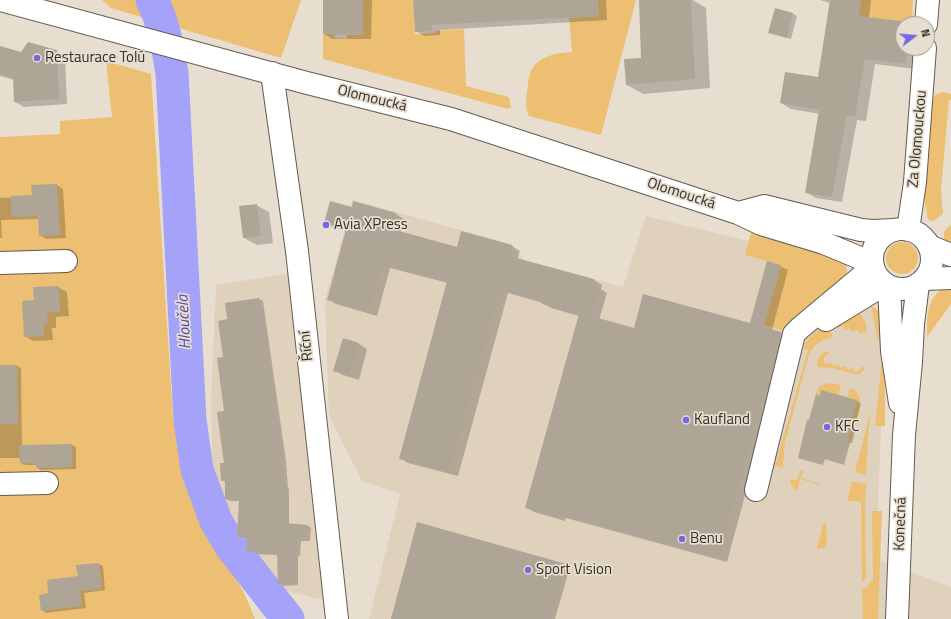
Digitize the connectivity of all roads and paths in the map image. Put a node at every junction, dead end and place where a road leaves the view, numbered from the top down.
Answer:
1 (1, 0) edge
2 (928, 0) edge
3 (927, 16) edge
4 (924, 56) edge
5 (272, 73) junction
6 (738, 212) junction
7 (901, 230) junction
8 (929, 246) junction
9 (951, 255) edge
10 (66, 261) dead end
11 (0, 263) edge
12 (880, 275) junction
13 (951, 278) edge
14 (921, 282) junction
15 (905, 428) junction
16 (0, 484) edge
17 (47, 484) dead end
18 (756, 490) dead end
19 (337, 619) edge
20 (897, 619) edge

1 - 5 street, Olomoucká
2 - 3 street
4 - 7 street, Za Olomouckou
5 - 6 street, Olomoucká
5 - 19 street, Říční
6 - 7 street
6 - 12 street, Olomoucká
7 - 8 street
7 - 12 street
8 - 9 street
8 - 14 street
10 - 11 street
12 - 14 street, Olomoucká
12 - 15 street, Konečná
12 - 18 street
13 - 14 street, Olomoucká
14 - 15 street, Konečná
15 - 20 street, Konečná
16 - 17 street

